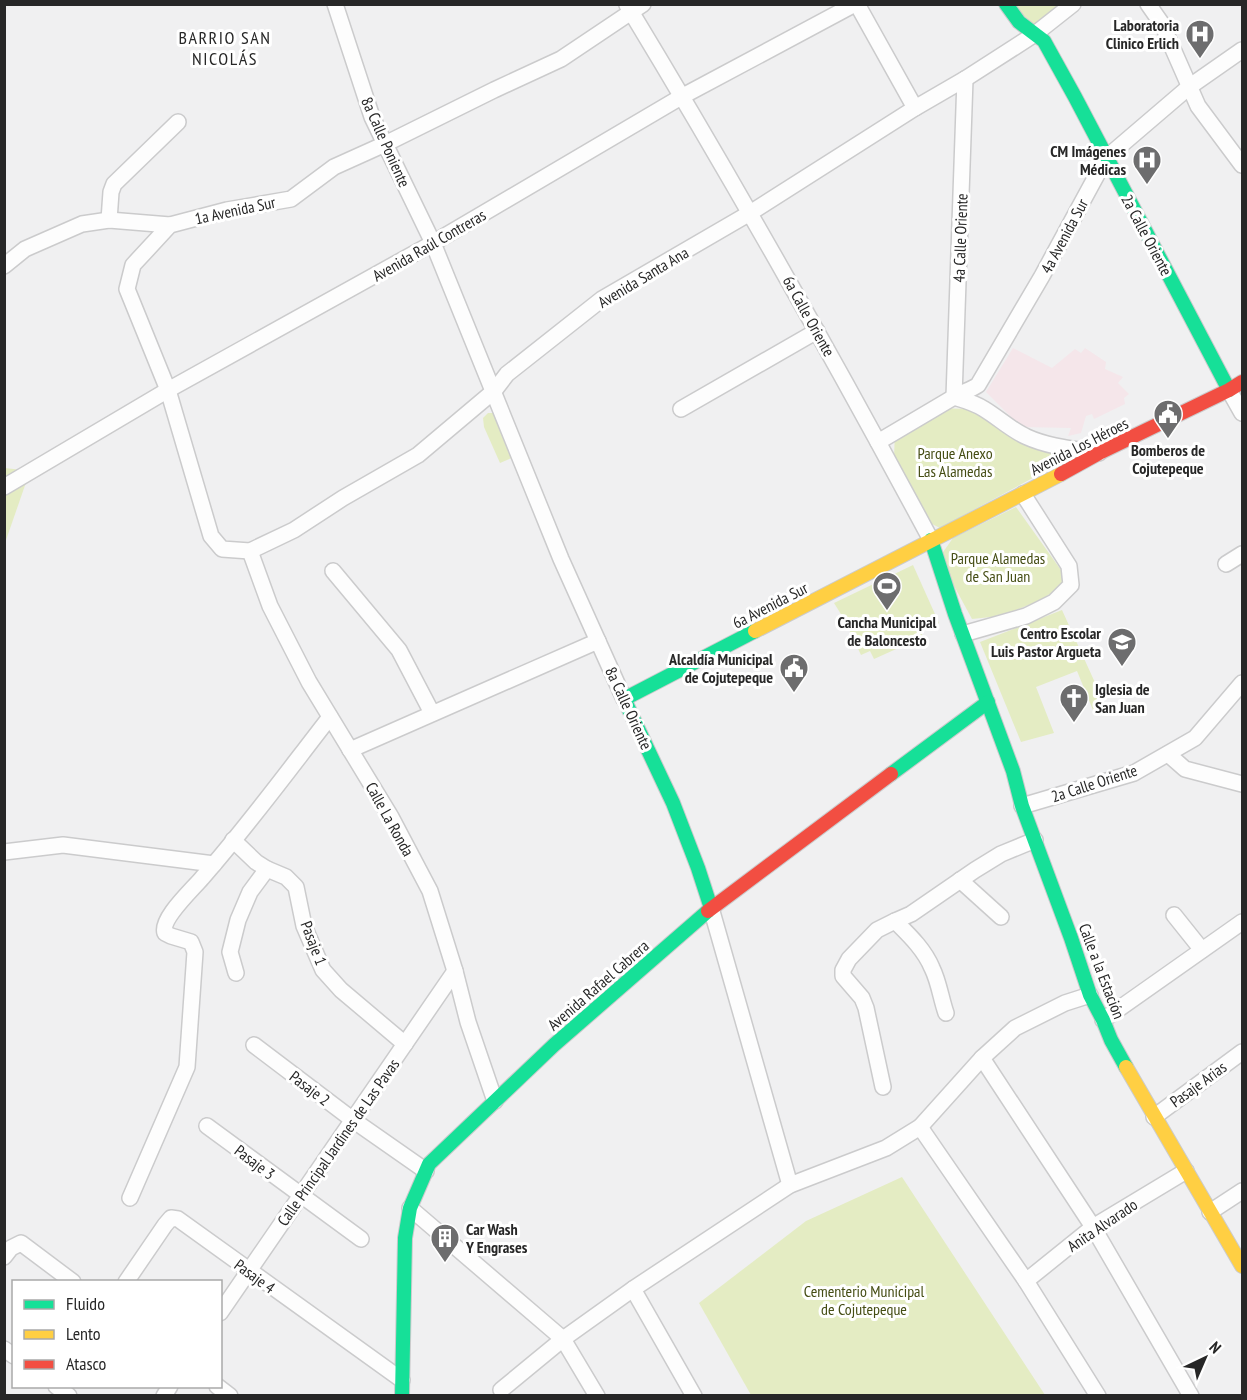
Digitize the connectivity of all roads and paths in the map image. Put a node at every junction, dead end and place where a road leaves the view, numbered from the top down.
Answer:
1 (335, 4) edge
2 (856, 4) edge
3 (1006, 4) edge
4 (1073, 4) edge
5 (1148, 4) edge
6 (634, 7) edge
7 (1035, 34) junction
8 (1242, 50) edge
9 (965, 79) junction
10 (1189, 87) junction
11 (681, 97) junction
12 (915, 108) junction
13 (178, 122) dead end
14 (385, 144) junction
15 (1106, 158) junction
16 (1242, 165) edge
17 (750, 213) junction
18 (109, 219) junction
19 (170, 225) junction
20 (433, 243) junction
21 (4, 266) edge
22 (817, 331) junction
23 (1236, 386) edge
24 (168, 390) junction
25 (494, 391) junction
26 (954, 397) junction
27 (681, 409) dead end
28 (1242, 413) edge
29 (878, 442) junction
30 (1099, 453) junction
31 (4, 487) edge
32 (1023, 494) junction
33 (931, 540) junction
34 (250, 551) junction
35 (1242, 554) edge
36 (1226, 564) dead end
37 (333, 571) dead end
38 (963, 634) junction
39 (598, 641) junction
40 (1242, 683) edge
41 (624, 699) junction
42 (988, 702) junction
43 (432, 713) junction
44 (330, 717) junction
45 (350, 750) junction
46 (1167, 754) junction
47 (1242, 784) edge
48 (1022, 806) junction
49 (233, 840) junction
50 (1035, 840) junction
51 (4, 852) edge
52 (214, 864) junction
53 (267, 869) junction
54 (960, 880) junction
55 (711, 908) junction
56 (1174, 915) dead end
57 (1001, 917) dead end
58 (895, 921) junction
59 (1242, 922) edge
60 (1202, 950) junction
61 (455, 971) junction
62 (236, 973) dead end
63 (1090, 995) junction
64 (945, 1013) dead end
65 (1103, 1020) junction
66 (405, 1044) junction
67 (254, 1045) dead end
68 (1242, 1052) edge
69 (982, 1058) junction
70 (884, 1087) dead end
71 (495, 1101) junction
72 (1154, 1117) junction
73 (353, 1120) junction
74 (207, 1126) dead end
75 (920, 1127) junction
76 (426, 1171) junction
77 (1186, 1171) junction
78 (790, 1185) junction
79 (1242, 1191) edge
80 (301, 1196) junction
81 (130, 1198) dead end
82 (410, 1208) junction
83 (1210, 1212) junction
84 (1093, 1227) junction
85 (361, 1239) dead end
86 (4, 1257) edge
87 (1242, 1266) edge
88 (249, 1271) junction
89 (1025, 1279) junction
90 (72, 1280) edge
91 (127, 1280) edge
92 (633, 1289) junction
93 (222, 1310) edge
94 (563, 1339) junction
95 (402, 1388) edge
96 (501, 1390) dead end
97 (597, 1395) edge
98 (694, 1395) edge
99 (1098, 1395) edge
100 (1191, 1395) edge

1 - 14 street, 8a Calle Poniente
2 - 11 street, Avenida Raúl Contreras
2 - 12 street
3 - 7 street, 2a Calle Oriente
4 - 7 street, Avenida Santa Ana
5 - 10 street
6 - 11 street, 6a Calle Oriente
6 - 14 street, 1a Avenida Sur
7 - 9 street, Avenida Santa Ana
7 - 15 street, 2a Calle Oriente
8 - 10 street, 4a Avenida Sur
9 - 12 street, Avenida Santa Ana
9 - 26 street, 4a Calle Oriente
10 - 15 street, 4a Avenida Sur
10 - 16 street
11 - 17 street, 6a Calle Oriente
11 - 20 street, Avenida Raúl Contreras
12 - 17 street, Avenida Santa Ana
13 - 18 street
14 - 19 street, 1a Avenida Sur
14 - 20 street, 8a Calle Poniente
15 - 23 street, 2a Calle Oriente
15 - 26 street, 4a Avenida Sur
17 - 22 street, 6a Calle Oriente
17 - 25 street, Avenida Santa Ana
18 - 19 street
18 - 21 street
19 - 24 street
20 - 24 street, Avenida Raúl Contreras
20 - 25 street, 8a Calle Oriente
22 - 27 street
22 - 29 street, 6a Calle Oriente
23 - 28 street, 2a Calle Oriente
23 - 30 street, Avenida Los Héroes
24 - 31 street, Avenida Raúl Contreras
24 - 34 street, Avenida Santa Ana
25 - 34 street, Avenida Santa Ana
25 - 39 street, 8a Calle Oriente
26 - 29 street, 4a Avenida Sur
26 - 30 street
29 - 33 street, 6a Calle Oriente
30 - 32 street, Avenida Los Héroes
32 - 33 street, Avenida Los Héroes
32 - 38 street
33 - 38 street, Calle a la Estación
33 - 41 street, 6a Avenida Sur
34 - 44 street, Calle La Ronda
35 - 36 street
37 - 43 street
38 - 42 street, Calle a la Estación
39 - 41 street, 8a Calle Oriente
39 - 43 street
40 - 46 street, 2a Calle Oriente
41 - 55 street, 8a Calle Oriente
42 - 48 street, Calle a la Estación
42 - 55 street, Avenida Rafael Cabrera
43 - 45 street
44 - 45 street, Calle La Ronda
44 - 49 street
45 - 61 street, Calle La Ronda
46 - 47 street
46 - 48 street, 2a Calle Oriente
48 - 50 street, Calle a la Estación
49 - 52 street
49 - 53 street, Pasaje 1
50 - 54 street
50 - 63 street, Calle a la Estación
51 - 52 street
52 - 81 street
53 - 62 street
53 - 66 street, Pasaje 1
54 - 57 street
54 - 58 street
55 - 71 street, Avenida Rafael Cabrera
55 - 78 street, 8a Calle Oriente
56 - 60 street
58 - 64 street
58 - 70 street
59 - 60 street
60 - 65 street
61 - 66 street, Calle Principal Jardines de Las Pavas
61 - 71 street, Calle La Ronda
63 - 65 street, Calle a la Estación
63 - 69 street
65 - 72 street, Calle a la Estación
66 - 73 street, Calle Principal Jardines de Las Pavas
67 - 73 street, Pasaje 2
68 - 72 street, Pasaje Arias
69 - 75 street
69 - 84 street
71 - 76 street, Avenida Rafael Cabrera
72 - 77 street, Calle a la Estación
73 - 76 street, Pasaje 2
73 - 80 street, Calle Principal Jardines de Las Pavas
74 - 80 street, Pasaje 3
75 - 78 street
75 - 89 street
76 - 82 street, Avenida Rafael Cabrera
77 - 83 street, Calle a la Estación
77 - 84 street, Anita Alvarado
78 - 92 street
79 - 83 street
80 - 85 street, Pasaje 3
80 - 88 street, Calle Principal Jardines de Las Pavas
82 - 94 street
82 - 95 street, Avenida Rafael Cabrera
83 - 87 street, Calle a la Estación
84 - 89 street, Anita Alvarado
84 - 100 street
86 - 90 street
88 - 91 street, Pasaje 4
88 - 93 street, Calle Principal Jardines de Las Pavas
88 - 95 street, Pasaje 4
89 - 99 street
92 - 94 street
92 - 98 street
94 - 96 street
94 - 97 street

